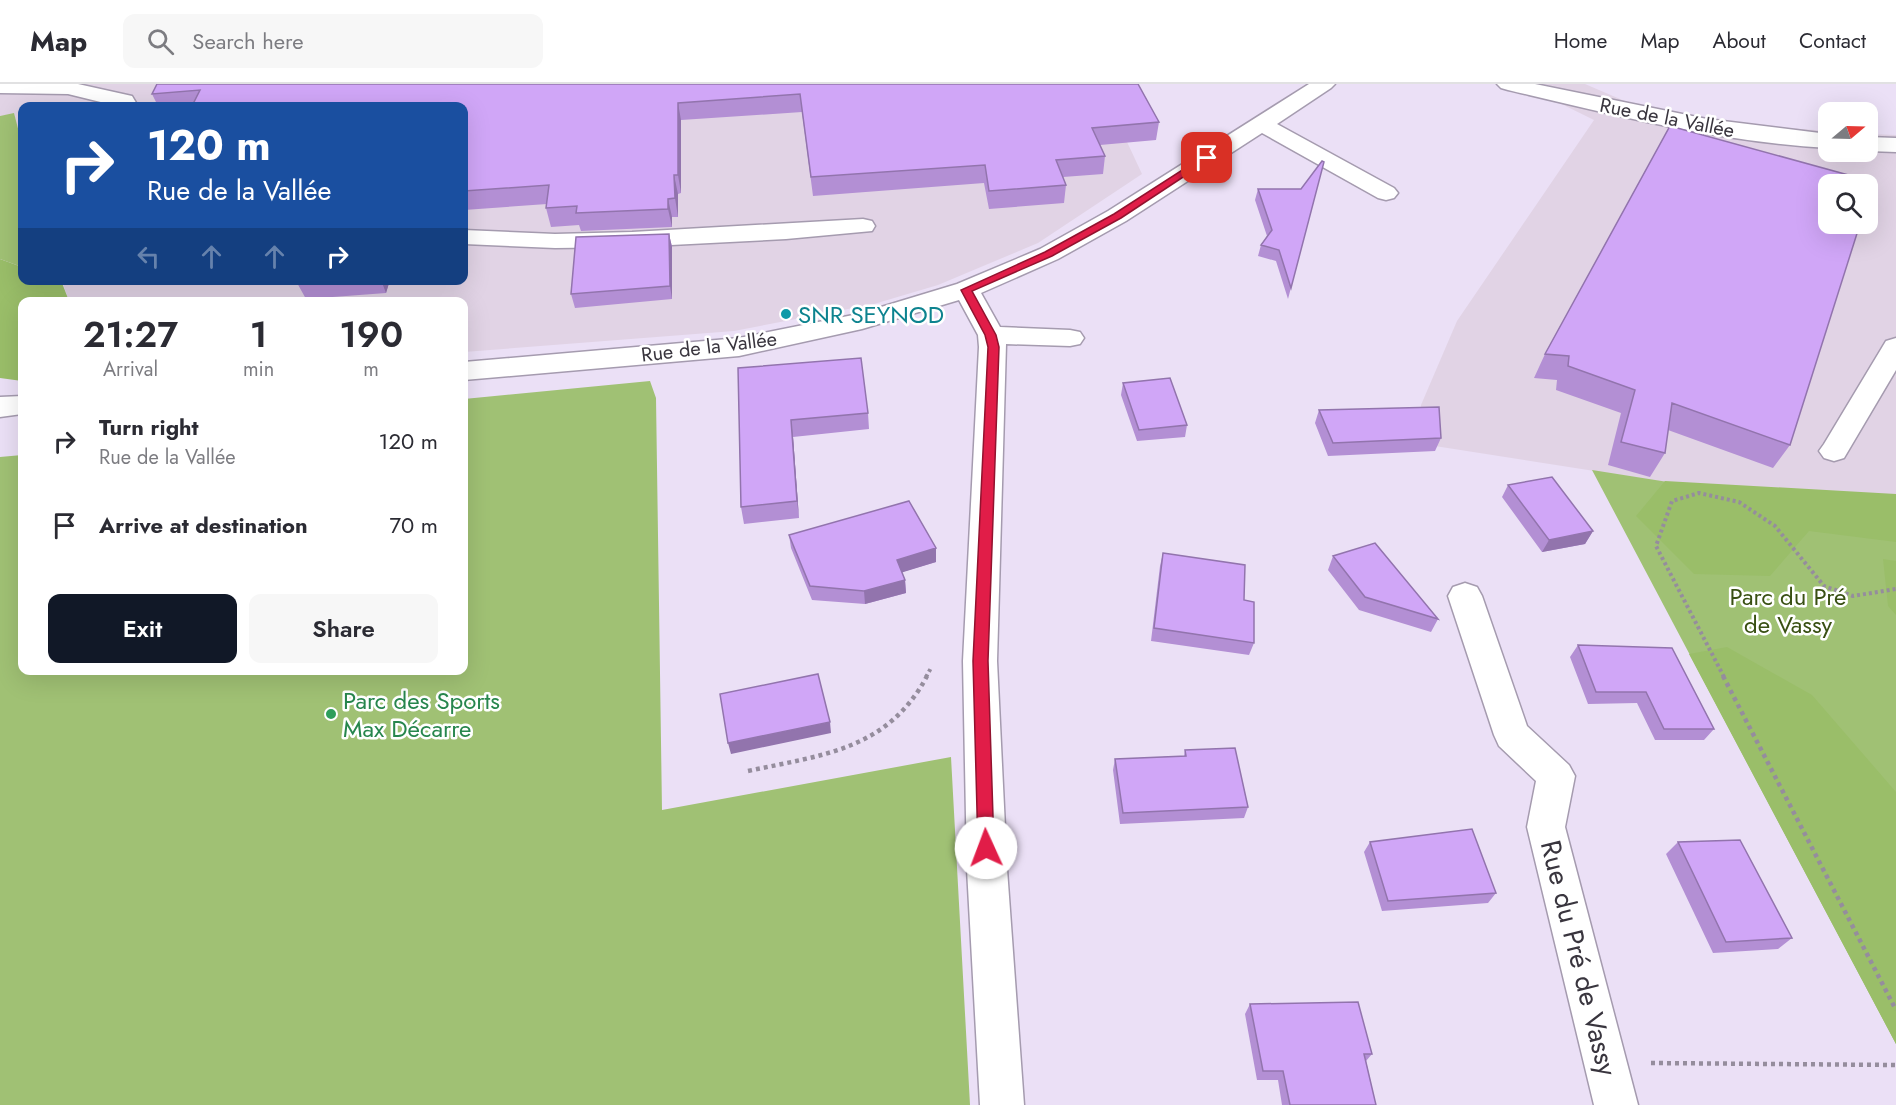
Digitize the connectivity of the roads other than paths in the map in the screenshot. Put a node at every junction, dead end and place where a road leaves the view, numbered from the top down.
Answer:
1 (1324, 84) edge
2 (1508, 84) edge
3 (1551, 84) edge
4 (0, 87) edge
5 (125, 102) edge
6 (1603, 106) junction
7 (1261, 124) junction
8 (1818, 140) edge
9 (1878, 144) edge
10 (1896, 145) edge
11 (1386, 193) dead end
12 (862, 226) dead end
13 (468, 237) edge
14 (966, 290) junction
15 (991, 335) junction
16 (1070, 338) dead end
17 (1896, 346) edge
18 (468, 371) edge
19 (18, 405) edge
20 (0, 407) edge
21 (1834, 451) dead end
22 (1465, 596) dead end
23 (1611, 1086) edge
24 (1002, 1105) edge

1 - 7 street, Rue de la Vallée
2 - 6 street, Rue de la Vallée
3 - 6 street
4 - 5 street
6 - 8 street, Rue de la Vallée
7 - 11 street
7 - 14 street, Rue de la Vallée
9 - 10 street
12 - 13 street
14 - 15 street
14 - 18 street, Rue de la Vallée
15 - 16 street
15 - 24 street
17 - 21 street
19 - 20 street
22 - 23 street, Rue du Pré de Vassy

